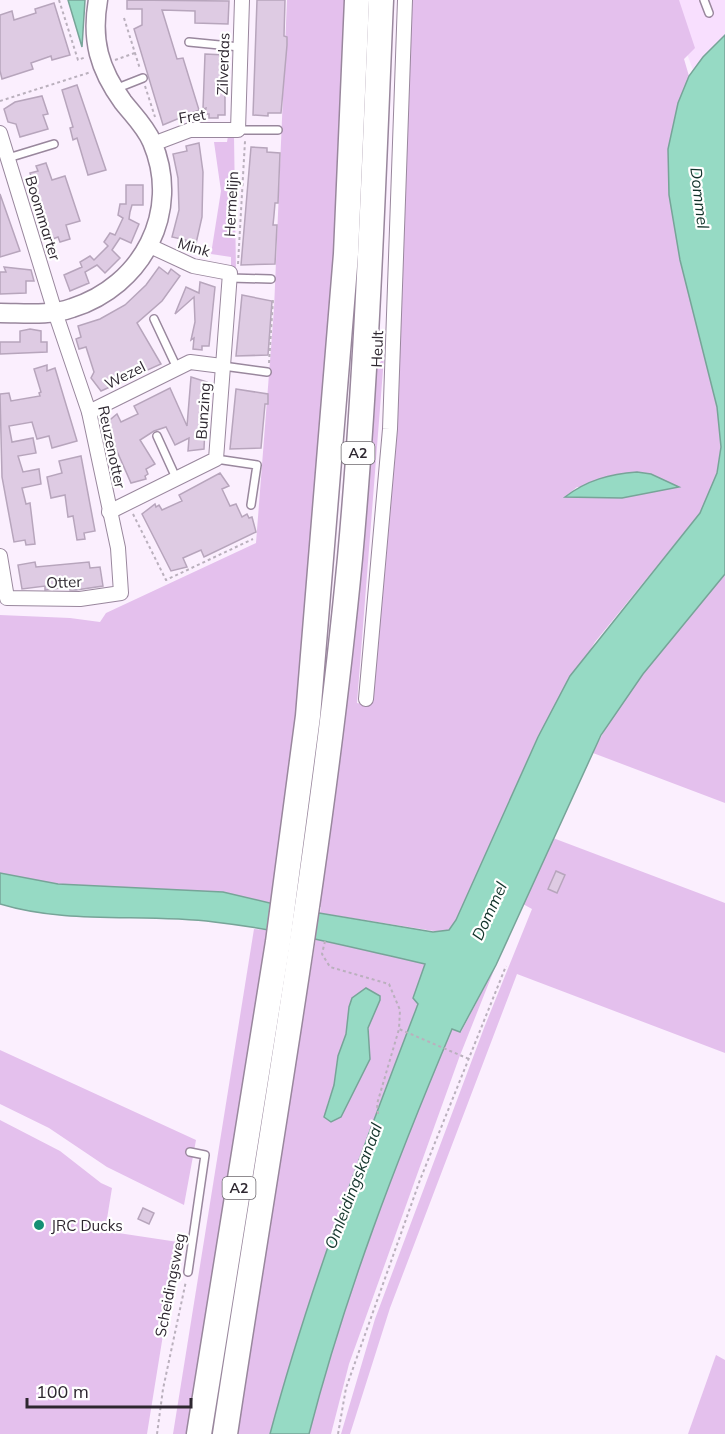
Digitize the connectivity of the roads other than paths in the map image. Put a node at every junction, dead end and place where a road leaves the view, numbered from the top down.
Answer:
1 (98, 0) edge
2 (242, 0) edge
3 (357, 0) edge
4 (381, 0) edge
5 (405, 0) edge
6 (704, 0) edge
7 (709, 13) dead end
8 (189, 42) dead end
9 (240, 46) junction
10 (143, 78) dead end
11 (114, 89) junction
12 (242, 130) junction
13 (278, 130) dead end
14 (0, 133) edge
15 (54, 144) dead end
16 (153, 144) junction
17 (8, 158) junction
18 (150, 246) junction
19 (232, 276) junction
20 (271, 279) dead end
21 (55, 312) junction
22 (0, 313) edge
23 (154, 320) dead end
24 (222, 366) junction
25 (177, 368) junction
26 (267, 372) road end
27 (88, 412) junction
28 (157, 436) dead end
29 (216, 459) junction
30 (177, 480) junction
31 (251, 505) dead end
32 (110, 512) junction
33 (0, 556) edge
34 (121, 593) joint
35 (366, 699) dead end
36 (190, 1152) dead end
37 (188, 1272) road end
38 (199, 1434) edge
39 (225, 1434) edge

1 - 11 street
2 - 9 street, Zilverdas
3 - 38 highway, A2
4 - 39 highway, A2
5 - 35 street, Heult
6 - 7 lane
8 - 9 lane
9 - 12 street, Zilverdas
10 - 11 lane
11 - 16 street
12 - 13 lane
12 - 16 street, Fret
14 - 17 street, Boommarter
15 - 17 lane
16 - 18 street
17 - 21 street, Boommarter
18 - 19 street, Mink
18 - 21 street
19 - 20 lane
19 - 24 street, Bunzing
21 - 22 street
21 - 27 street, Reuzenotter
23 - 25 lane
24 - 25 street, Wezel
24 - 26 lane, Bunzing
24 - 29 street, Bunzing
25 - 27 street, Wezel
27 - 32 street, Reuzenotter
28 - 30 lane
29 - 30 street, Bunzing
29 - 31 lane, Bunzing
30 - 32 street, Bunzing
32 - 34 street, Reuzenotter
33 - 34 street, Otter
36 - 37 lane, Scheidingsweg

